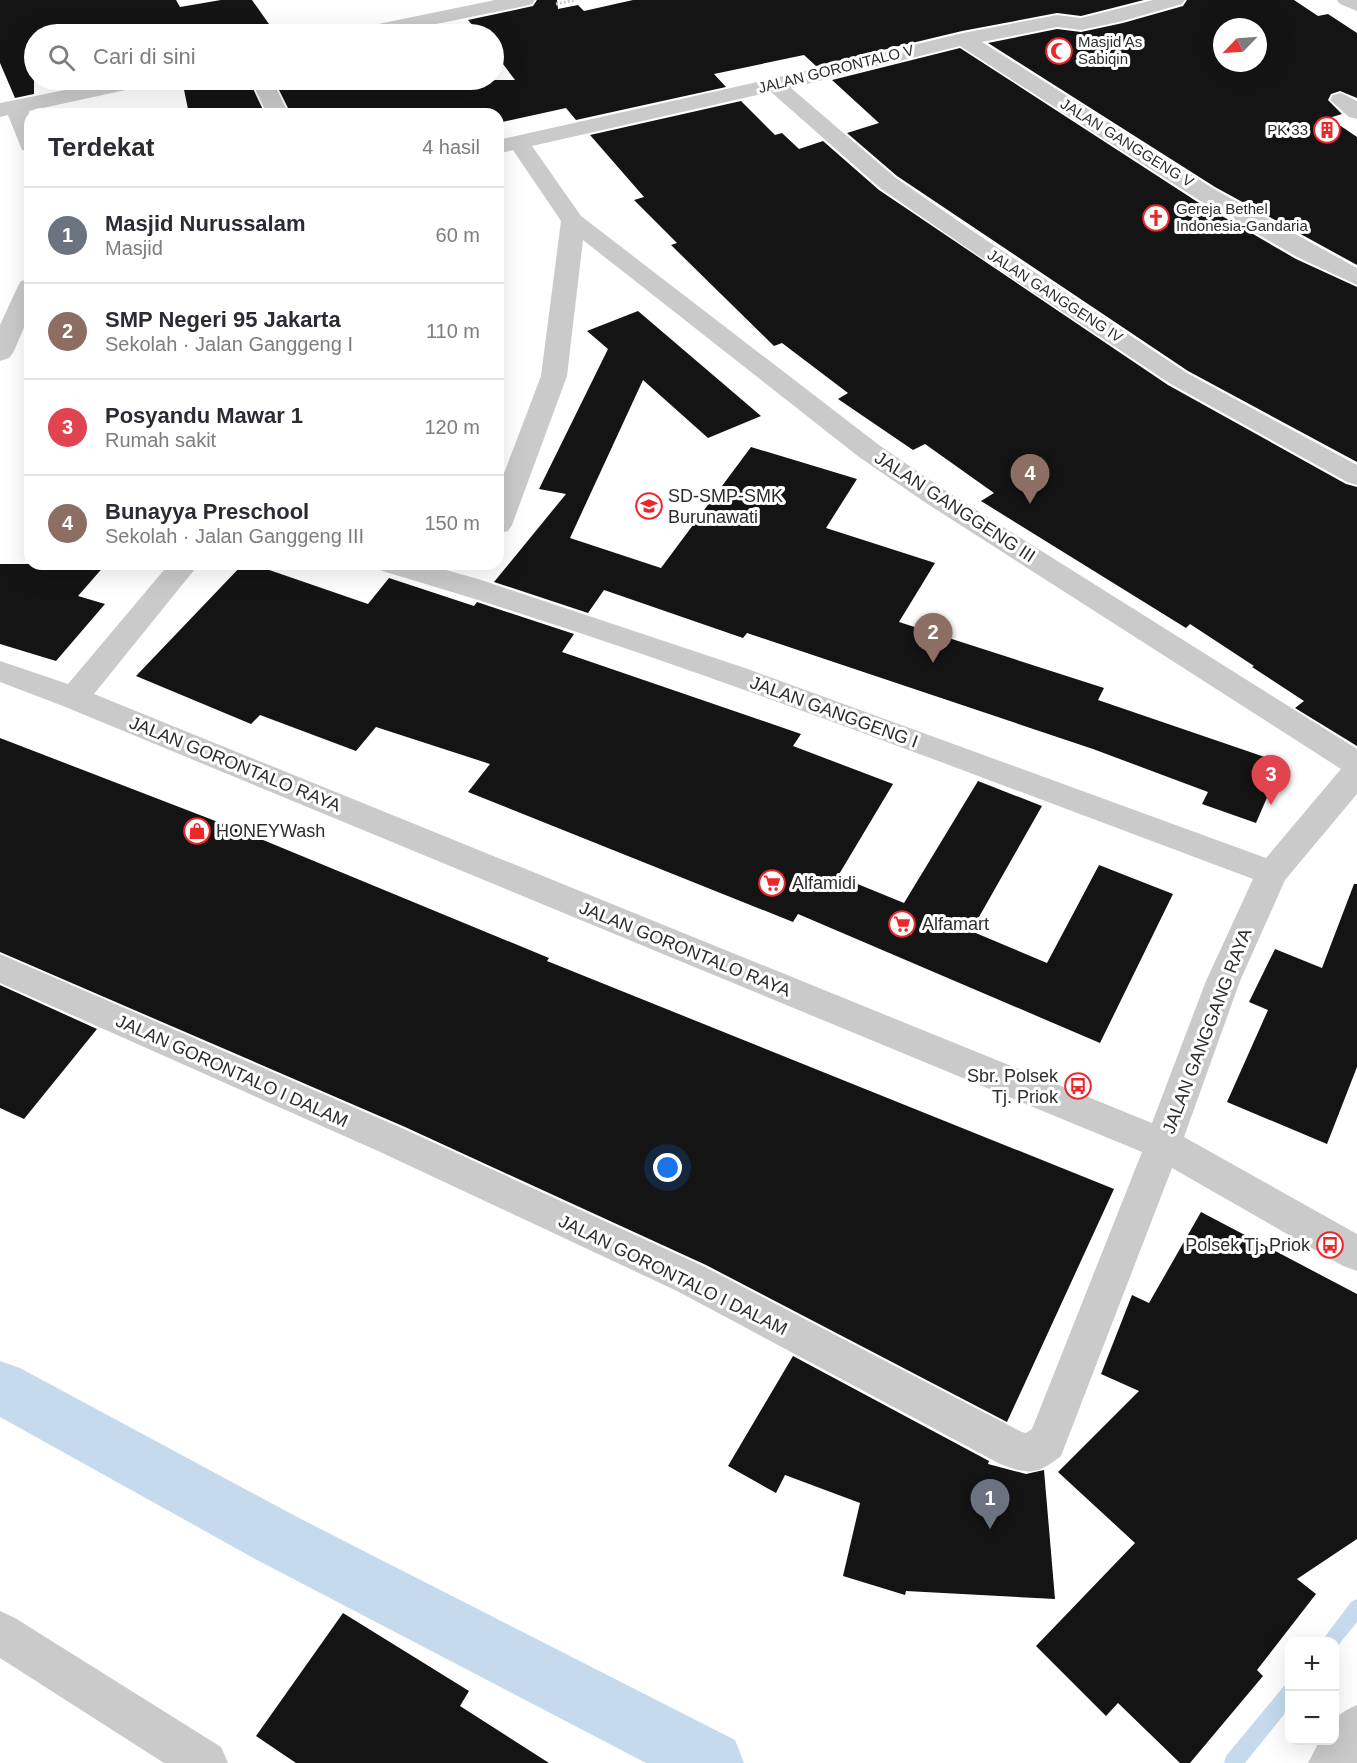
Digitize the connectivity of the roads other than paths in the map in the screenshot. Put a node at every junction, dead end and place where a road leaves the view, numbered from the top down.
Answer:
1 (521, 0) edge
2 (1175, 0) edge
3 (1347, 0) edge
4 (1357, 5) edge
5 (407, 24) edge
6 (963, 39) junction
7 (775, 85) junction
8 (95, 90) edge
9 (267, 90) edge
10 (8, 108) edge
11 (275, 108) edge
12 (24, 135) edge
13 (509, 145) edge
14 (573, 221) junction
15 (1357, 278) edge
16 (24, 304) edge
17 (0, 353) edge
18 (1357, 476) edge
19 (504, 509) edge
20 (180, 570) edge
21 (437, 570) edge
22 (475, 575) edge
23 (0, 671) edge
24 (74, 698) junction
25 (1357, 764) edge
26 (1357, 772) edge
27 (1272, 873) junction
28 (0, 968) edge
29 (1162, 1144) junction
30 (1357, 1254) edge
31 (0, 1633) edge
32 (1357, 1728) edge
33 (205, 1763) edge
34 (1331, 1763) edge

1 - 5 street
2 - 6 street, JALAN GORONTALO V
3 - 4 street
6 - 7 street, JALAN GORONTALO V
6 - 15 street, JALAN GANGGENG V
7 - 13 street, JALAN GORONTALO V
7 - 18 street, JALAN GANGGENG IV
8 - 10 street
9 - 11 street
10 - 12 street
13 - 14 street, JALAN GANGGENG III
14 - 19 street
14 - 25 street, JALAN GANGGENG III
16 - 17 street
20 - 24 street
21 - 22 street, JALAN GANGGENG I
22 - 27 street, JALAN GANGGENG I
23 - 24 street, JALAN GORONTALO RAYA
24 - 29 street, JALAN GORONTALO RAYA
26 - 27 street, JALAN GANGGANG RAYA
27 - 29 street, JALAN GANGGANG RAYA
28 - 29 street, JALAN GORONTALO I DALAM
29 - 30 street, JALAN GORONTALO RAYA
31 - 33 street
32 - 34 street

